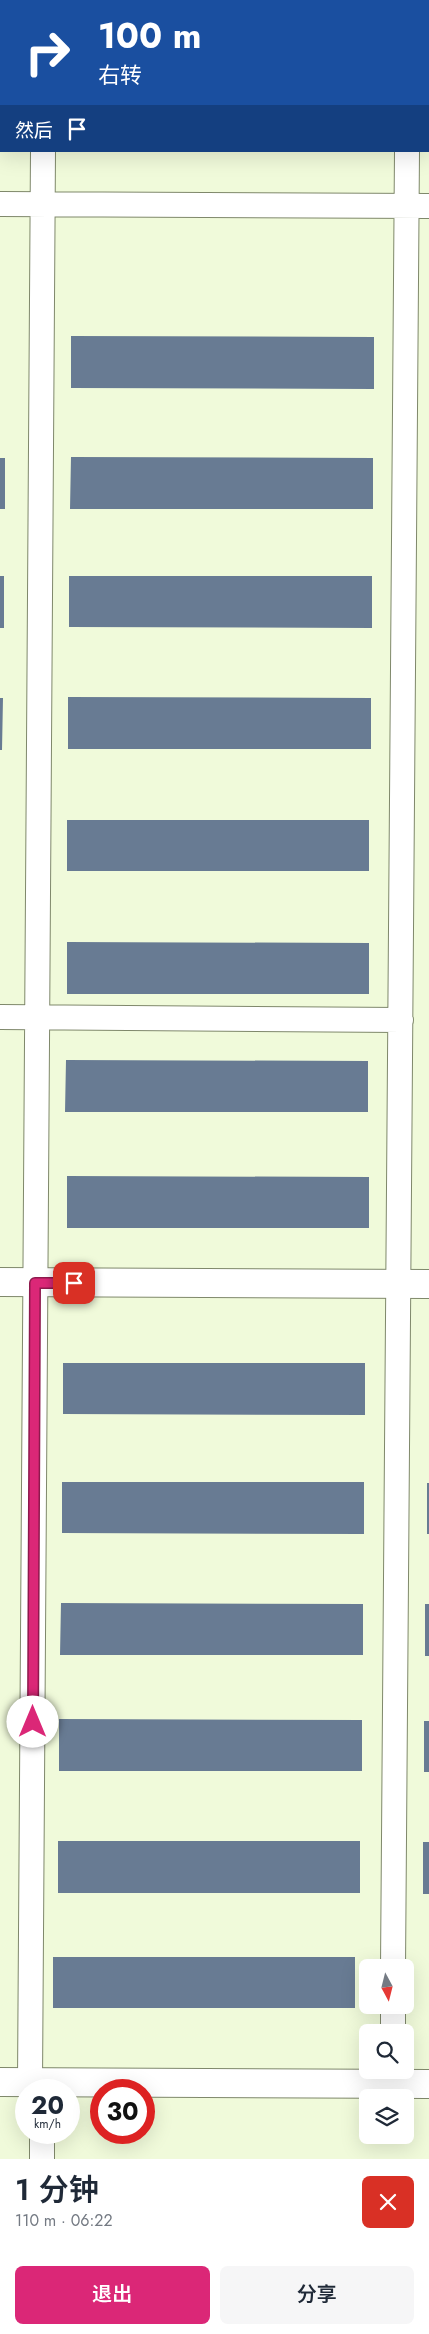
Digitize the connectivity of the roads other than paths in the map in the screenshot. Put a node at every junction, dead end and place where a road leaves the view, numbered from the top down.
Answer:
1 (43, 152) edge
2 (407, 152) edge
3 (0, 204) edge
4 (42, 204) junction
5 (418, 206) edge
6 (0, 1016) edge
7 (401, 1020) junction
8 (0, 1282) edge
9 (35, 1283) junction
10 (398, 1284) junction
11 (429, 1284) edge
12 (393, 1959) edge
13 (359, 2078) edge
14 (39, 2079) edge
15 (403, 2079) edge
16 (0, 2082) edge
17 (15, 2083) edge
18 (80, 2084) edge
19 (429, 2084) edge
20 (42, 2144) edge
21 (42, 2159) edge

1 - 4 street
2 - 5 street
3 - 4 street
4 - 5 street
4 - 9 street
5 - 7 street
6 - 7 street
7 - 10 street
8 - 9 street
9 - 10 street
9 - 14 street
10 - 11 street
10 - 12 street
13 - 18 street
15 - 19 street
16 - 17 street
20 - 21 street

